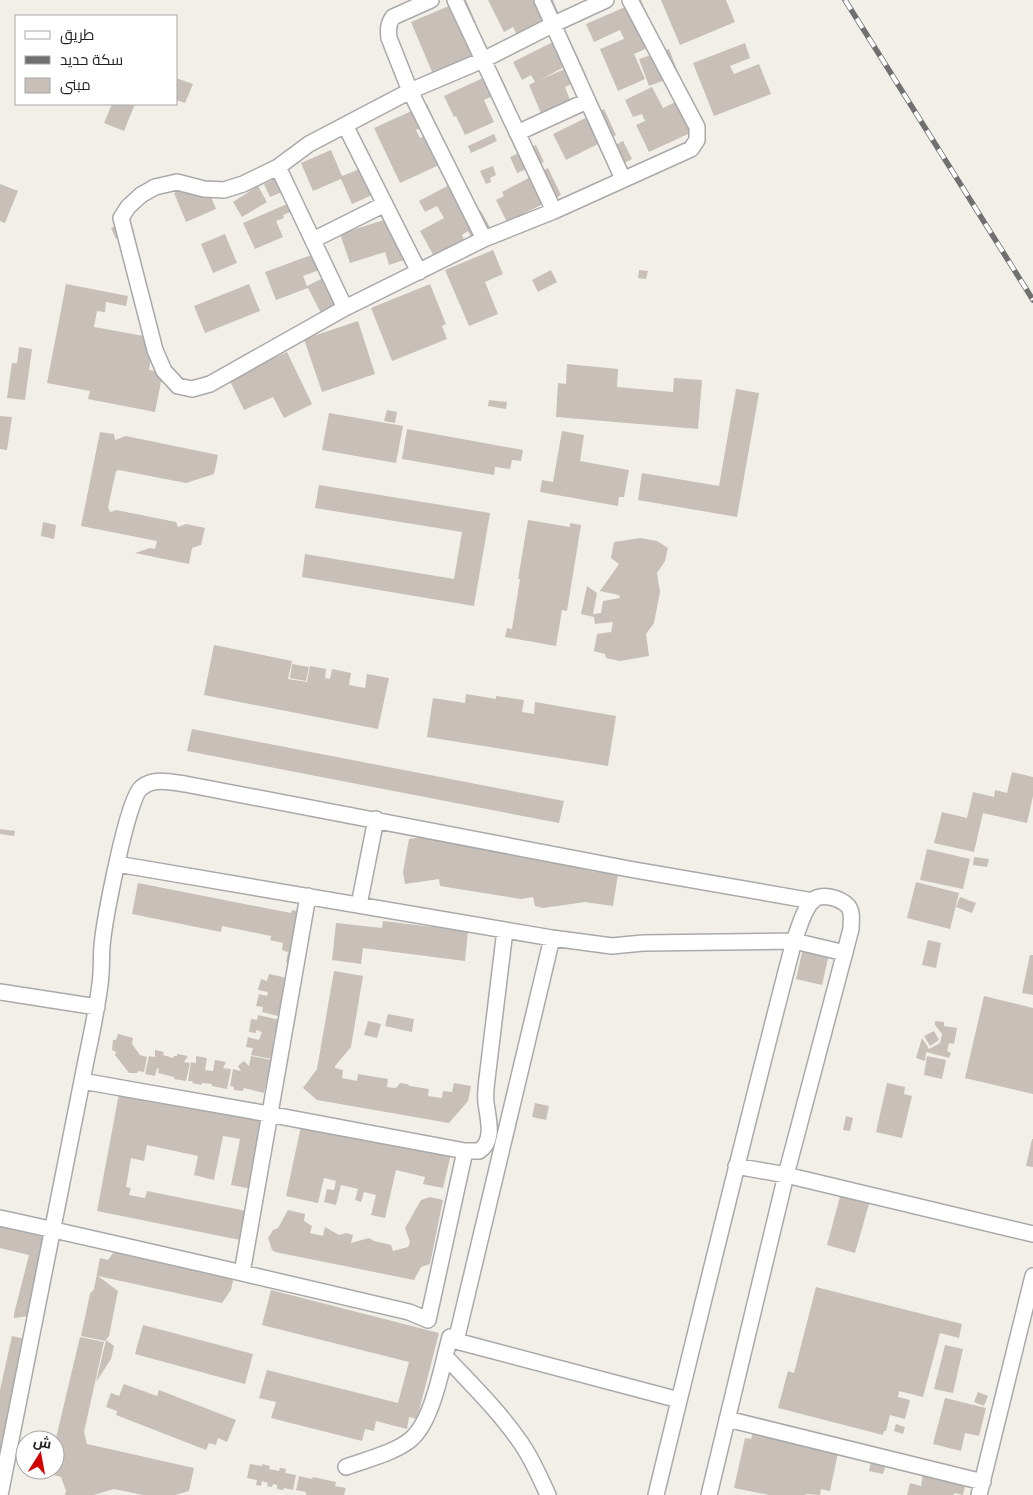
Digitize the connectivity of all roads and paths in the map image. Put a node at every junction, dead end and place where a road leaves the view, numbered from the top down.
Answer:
1 (432, 0) edge
2 (455, 0) edge
3 (542, 0) edge
4 (606, 0) edge
5 (630, 0) edge
6 (554, 24) junction
7 (483, 60) junction
8 (410, 91) junction
9 (587, 101) junction
10 (345, 125) junction
11 (518, 133) junction
12 (278, 167) junction
13 (623, 179) junction
14 (385, 204) junction
15 (554, 211) junction
16 (484, 239) junction
17 (313, 240) junction
18 (419, 272) junction
19 (345, 308) junction
20 (376, 819) junction
21 (117, 864) junction
22 (308, 896) junction
23 (813, 900) junction
24 (358, 905) junction
25 (505, 930) junction
26 (552, 938) junction
27 (794, 941) junction
28 (845, 953) junction
29 (0, 992) edge
30 (96, 1007) junction
31 (82, 1082) junction
32 (269, 1114) junction
33 (465, 1151) junction
34 (736, 1166) junction
35 (786, 1175) junction
36 (0, 1218) edge
37 (54, 1230) junction
38 (1033, 1234) edge
39 (242, 1273) junction
40 (1033, 1276) edge
41 (428, 1320) junction
42 (453, 1339) junction
43 (445, 1356) junction
44 (679, 1400) junction
45 (727, 1419) junction
46 (346, 1467) dead end
47 (981, 1489) edge
48 (0, 1495) edge
49 (548, 1495) edge
50 (656, 1495) edge
51 (708, 1495) edge

1 - 8 street
2 - 7 street
3 - 6 street
4 - 6 street
5 - 13 street
6 - 7 street
6 - 9 street
7 - 8 street
7 - 11 street
8 - 10 street
8 - 16 street
9 - 11 street
9 - 13 street
10 - 12 street
10 - 14 street
11 - 15 street
12 - 17 street
12 - 19 street
13 - 15 street
14 - 17 street
14 - 18 street
15 - 16 street
16 - 18 street
17 - 19 street
18 - 19 street
20 - 21 street
20 - 23 street
20 - 24 street
21 - 22 street
21 - 30 street
22 - 24 street
22 - 32 street
23 - 27 street
23 - 28 street
24 - 25 street
25 - 26 street
25 - 33 street
26 - 27 street
26 - 42 street
27 - 28 street
27 - 34 street
28 - 35 street
29 - 30 street
30 - 31 street
31 - 32 street
31 - 37 street
32 - 33 street
32 - 39 street
33 - 41 street
34 - 35 street
34 - 44 street
35 - 38 street
35 - 45 street
36 - 37 street
37 - 39 street
37 - 48 street
39 - 41 street
40 - 47 street
41 - 42 street
42 - 43 street
42 - 44 street
43 - 46 street
43 - 49 street
44 - 50 street
45 - 47 street
45 - 51 street

